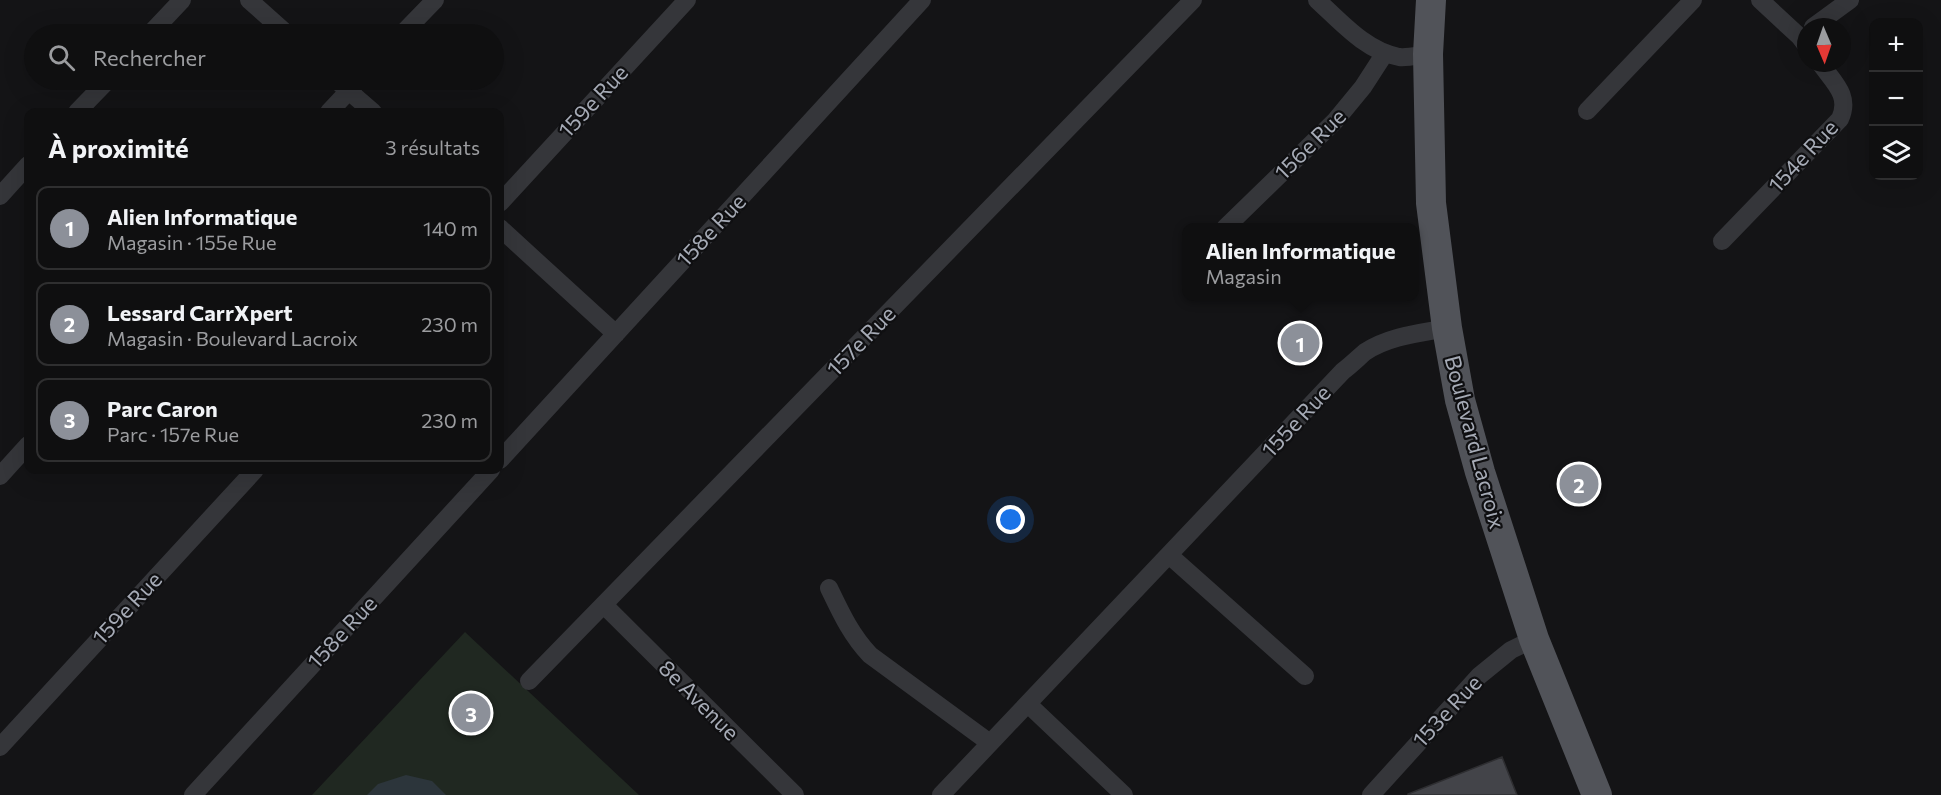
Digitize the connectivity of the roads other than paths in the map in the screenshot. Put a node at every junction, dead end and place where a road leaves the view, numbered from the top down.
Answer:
1 (182, 0) edge
2 (249, 0) edge
3 (435, 0) edge
4 (687, 0) edge
5 (922, 0) edge
6 (1194, 0) edge
7 (1317, 0) edge
8 (1431, 0) edge
9 (1693, 0) edge
10 (1760, 0) edge
11 (1850, 0) edge
12 (1827, 18) edge
13 (159, 24) edge
14 (276, 24) edge
15 (412, 24) edge
16 (1797, 28) edge
17 (1386, 53) junction
18 (1428, 54) junction
19 (1826, 72) edge
20 (99, 90) edge
21 (344, 90) edge
22 (354, 90) edge
23 (82, 108) edge
24 (332, 108) edge
25 (370, 108) edge
26 (1587, 111) dead end
27 (24, 169) edge
28 (0, 196) edge
29 (504, 199) edge
30 (1231, 223) edge
31 (504, 232) edge
32 (1722, 241) dead end
33 (1447, 328) junction
34 (616, 334) junction
35 (24, 449) edge
36 (504, 456) edge
37 (251, 474) edge
38 (487, 474) edge
39 (0, 476) edge
40 (1169, 555) junction
41 (830, 588) dead end
42 (604, 605) junction
43 (1534, 639) junction
44 (1305, 676) dead end
45 (529, 681) dead end
46 (1028, 704) junction
47 (990, 743) junction
48 (0, 747) edge
49 (193, 795) edge
50 (795, 795) edge
51 (941, 795) edge
52 (1124, 795) edge
53 (1371, 795) edge
54 (1597, 795) edge

1 - 13 street
2 - 14 street
3 - 15 street
4 - 29 street, 159e Rue
5 - 34 street, 158e Rue
6 - 42 street, 157e Rue
7 - 17 street
8 - 18 main road, Boulevard Lacroix
9 - 26 street
10 - 16 street
11 - 12 street
17 - 18 street
17 - 30 street, 156e Rue
18 - 33 main road, Boulevard Lacroix
19 - 32 street, 154e Rue
20 - 23 street
21 - 24 street
22 - 25 street
27 - 28 street
31 - 34 street
33 - 40 street, 155e Rue
33 - 43 main road, Boulevard Lacroix
34 - 36 street, 158e Rue
35 - 39 street
37 - 48 street, 159e Rue
38 - 49 street, 158e Rue
40 - 44 street
40 - 46 street, 155e Rue
41 - 47 street
42 - 45 street, 157e Rue
42 - 50 street, 8e Avenue
43 - 53 street, 153e Rue
43 - 54 main road, Boulevard Lacroix
46 - 47 street, 155e Rue
46 - 52 street
47 - 51 street, 155e Rue

